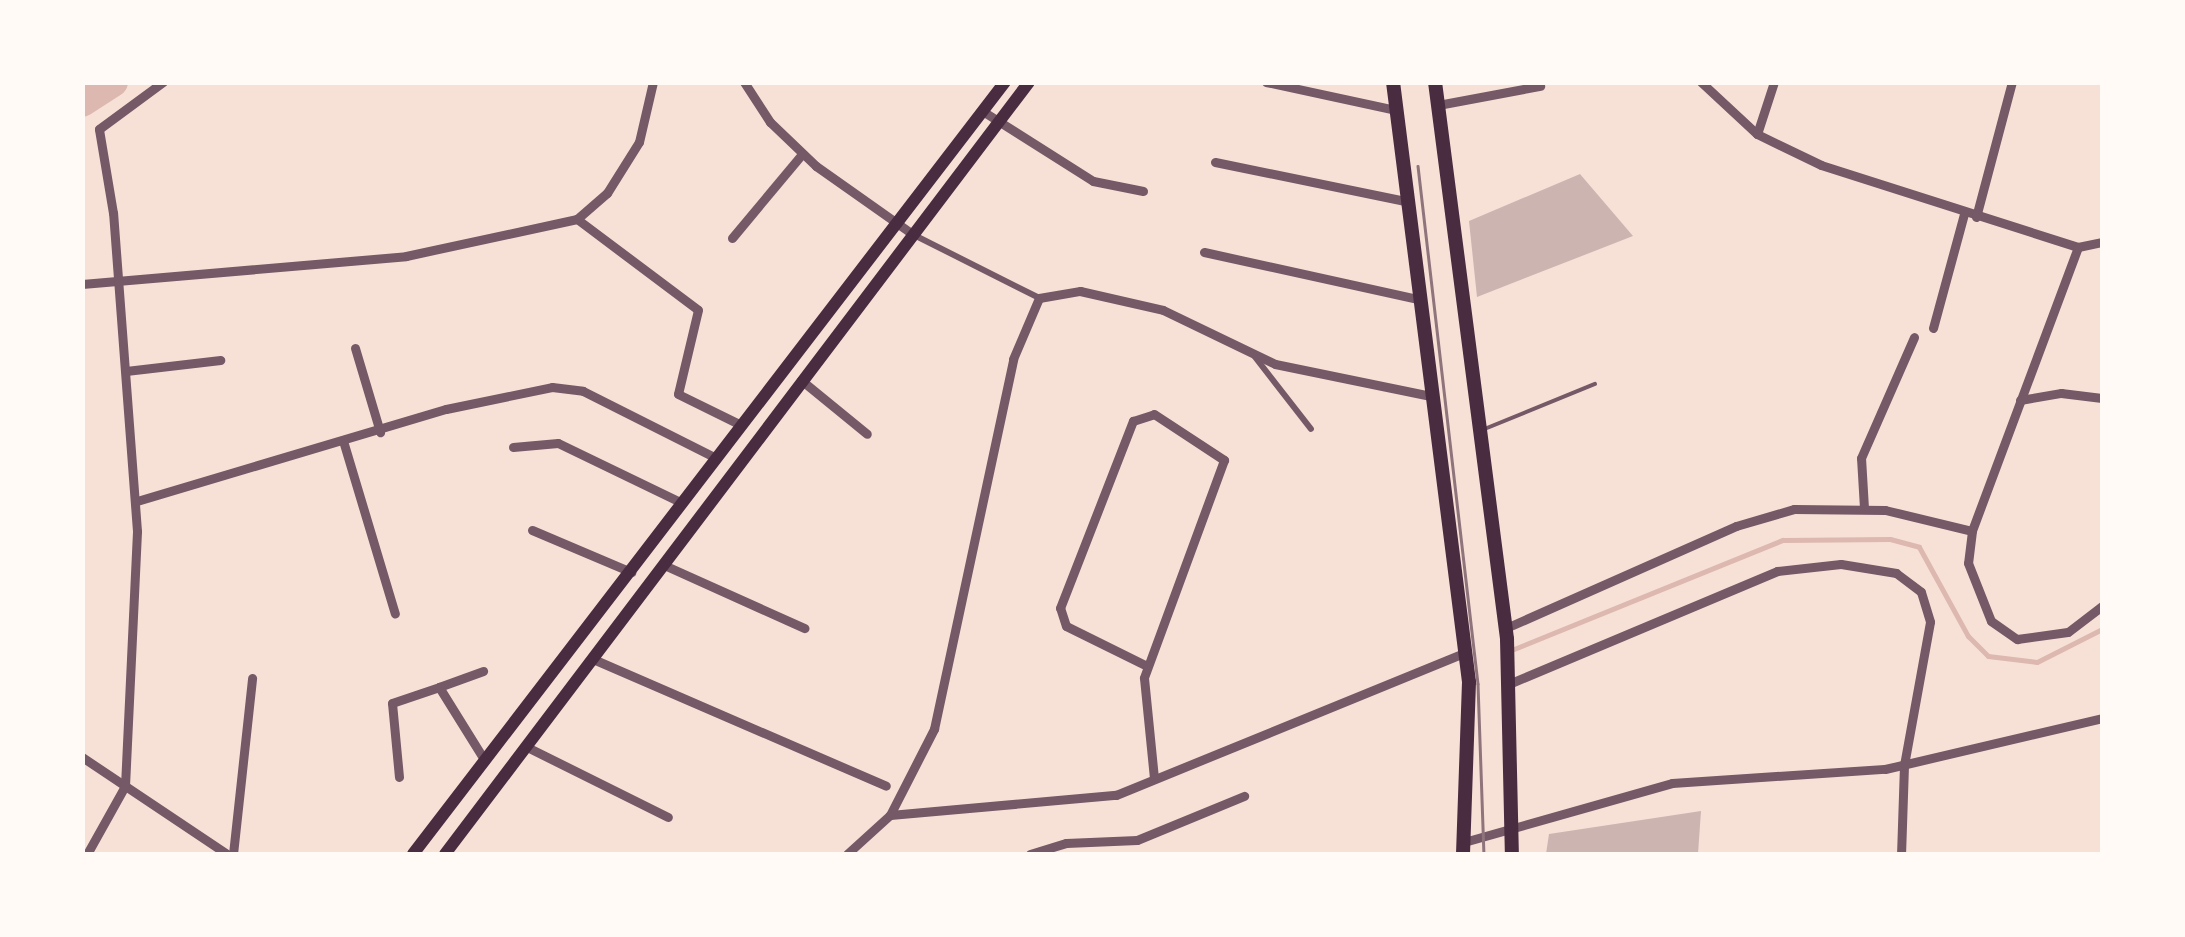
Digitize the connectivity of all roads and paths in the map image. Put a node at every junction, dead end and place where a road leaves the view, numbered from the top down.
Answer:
1 (162, 82) edge
2 (653, 82) edge
3 (744, 82) edge
4 (1005, 82) edge
5 (1029, 82) edge
6 (1266, 82) edge
7 (1393, 82) edge
8 (1431, 82) edge
9 (1701, 82) edge
10 (1774, 82) edge
11 (2012, 82) edge
12 (1540, 86) dead end
13 (1438, 105) junction
14 (1395, 110) junction
15 (984, 112) junction
16 (998, 123) junction
17 (1757, 134) junction
18 (802, 154) junction
19 (1216, 162) dead end
20 (1445, 163) junction
21 (1143, 191) dead end
22 (1405, 201) junction
23 (1964, 214) junction
24 (1976, 218) junction
25 (577, 219) junction
26 (893, 222) junction
27 (911, 233) junction
28 (732, 238) dead end
29 (2102, 243) edge
30 (2078, 247) junction
31 (1204, 252) dead end
32 (117, 282) junction
33 (82, 284) edge
34 (1039, 298) junction
35 (1417, 299) junction
36 (1933, 328) dead end
37 (1914, 337) dead end
38 (355, 348) dead end
39 (1254, 357) junction
40 (220, 360) dead end
41 (126, 371) junction
42 (801, 380) junction
43 (1595, 384) dead end
44 (1430, 396) junction
45 (2102, 398) edge
46 (2020, 400) junction
47 (740, 425) junction
48 (1311, 429) dead end
49 (1482, 430) junction
50 (380, 432) junction
51 (867, 434) dead end
52 (344, 444) junction
53 (513, 447) dead end
54 (716, 458) junction
55 (137, 501) junction
56 (682, 503) junction
57 (1864, 508) junction
58 (532, 530) dead end
59 (1972, 531) junction
60 (664, 564) junction
61 (631, 572) junction
62 (2102, 606) edge
63 (395, 614) dead end
64 (804, 628) dead end
65 (1506, 634) junction
66 (1467, 655) junction
67 (593, 659) junction
68 (1147, 666) junction
69 (483, 672) dead end
70 (252, 678) dead end
71 (1511, 681) junction
72 (439, 687) junction
73 (2102, 718) edge
74 (529, 748) junction
75 (82, 757) edge
76 (485, 761) junction
77 (1904, 765) junction
78 (400, 777) dead end
79 (1154, 779) junction
80 (126, 786) junction
81 (886, 786) dead end
82 (1244, 796) dead end
83 (890, 815) junction
84 (668, 817) dead end
85 (1513, 826) junction
86 (1464, 848) edge
87 (87, 854) edge
88 (230, 854) edge
89 (413, 854) edge
90 (446, 854) edge
91 (847, 854) edge
92 (1030, 854) edge
93 (1512, 854) edge
94 (1901, 854) edge

1 - 32 street
2 - 25 street
3 - 18 street
4 - 15 main road
5 - 16 main road
6 - 14 street
7 - 14 main road
8 - 13 main road
8 - 20 main road
9 - 17 street
10 - 17 street
11 - 24 street
12 - 13 street
13 - 20 main road
14 - 22 main road
15 - 16 street
15 - 26 main road
16 - 21 street
16 - 27 main road
17 - 23 street
18 - 26 street
18 - 28 street
19 - 22 street
20 - 49 main road
22 - 35 main road
23 - 24 street
23 - 36 street
24 - 30 street
25 - 32 street
25 - 47 street
26 - 27 street
26 - 47 main road
27 - 34 street
27 - 42 main road
29 - 30 street
30 - 46 street
31 - 35 street
32 - 33 street
32 - 41 street
34 - 39 street
34 - 83 street
35 - 44 main road
37 - 57 street
38 - 50 street
39 - 44 street
39 - 48 street
40 - 41 street
41 - 55 street
42 - 51 street
42 - 60 main road
43 - 49 lane
44 - 66 main road
45 - 46 street
46 - 59 street
47 - 54 main road
49 - 65 main road
50 - 52 street
50 - 54 street
52 - 55 street
52 - 63 street
53 - 56 street
54 - 56 main road
55 - 80 street
56 - 61 main road
57 - 59 street
57 - 65 street
58 - 61 street
59 - 62 street
60 - 64 street
60 - 67 main road
61 - 76 main road
65 - 71 main road
66 - 79 street
66 - 86 main road
67 - 74 main road
67 - 81 street
68 - 68 street
68 - 79 street
69 - 72 street
70 - 88 street
71 - 77 street
71 - 85 main road
72 - 76 street
72 - 78 street
73 - 77 street
74 - 84 street
74 - 90 main road
75 - 80 street
76 - 89 main road
77 - 85 street
77 - 94 street
79 - 83 street
80 - 87 street
80 - 88 street
82 - 92 street
83 - 91 street
85 - 86 street
85 - 93 main road

